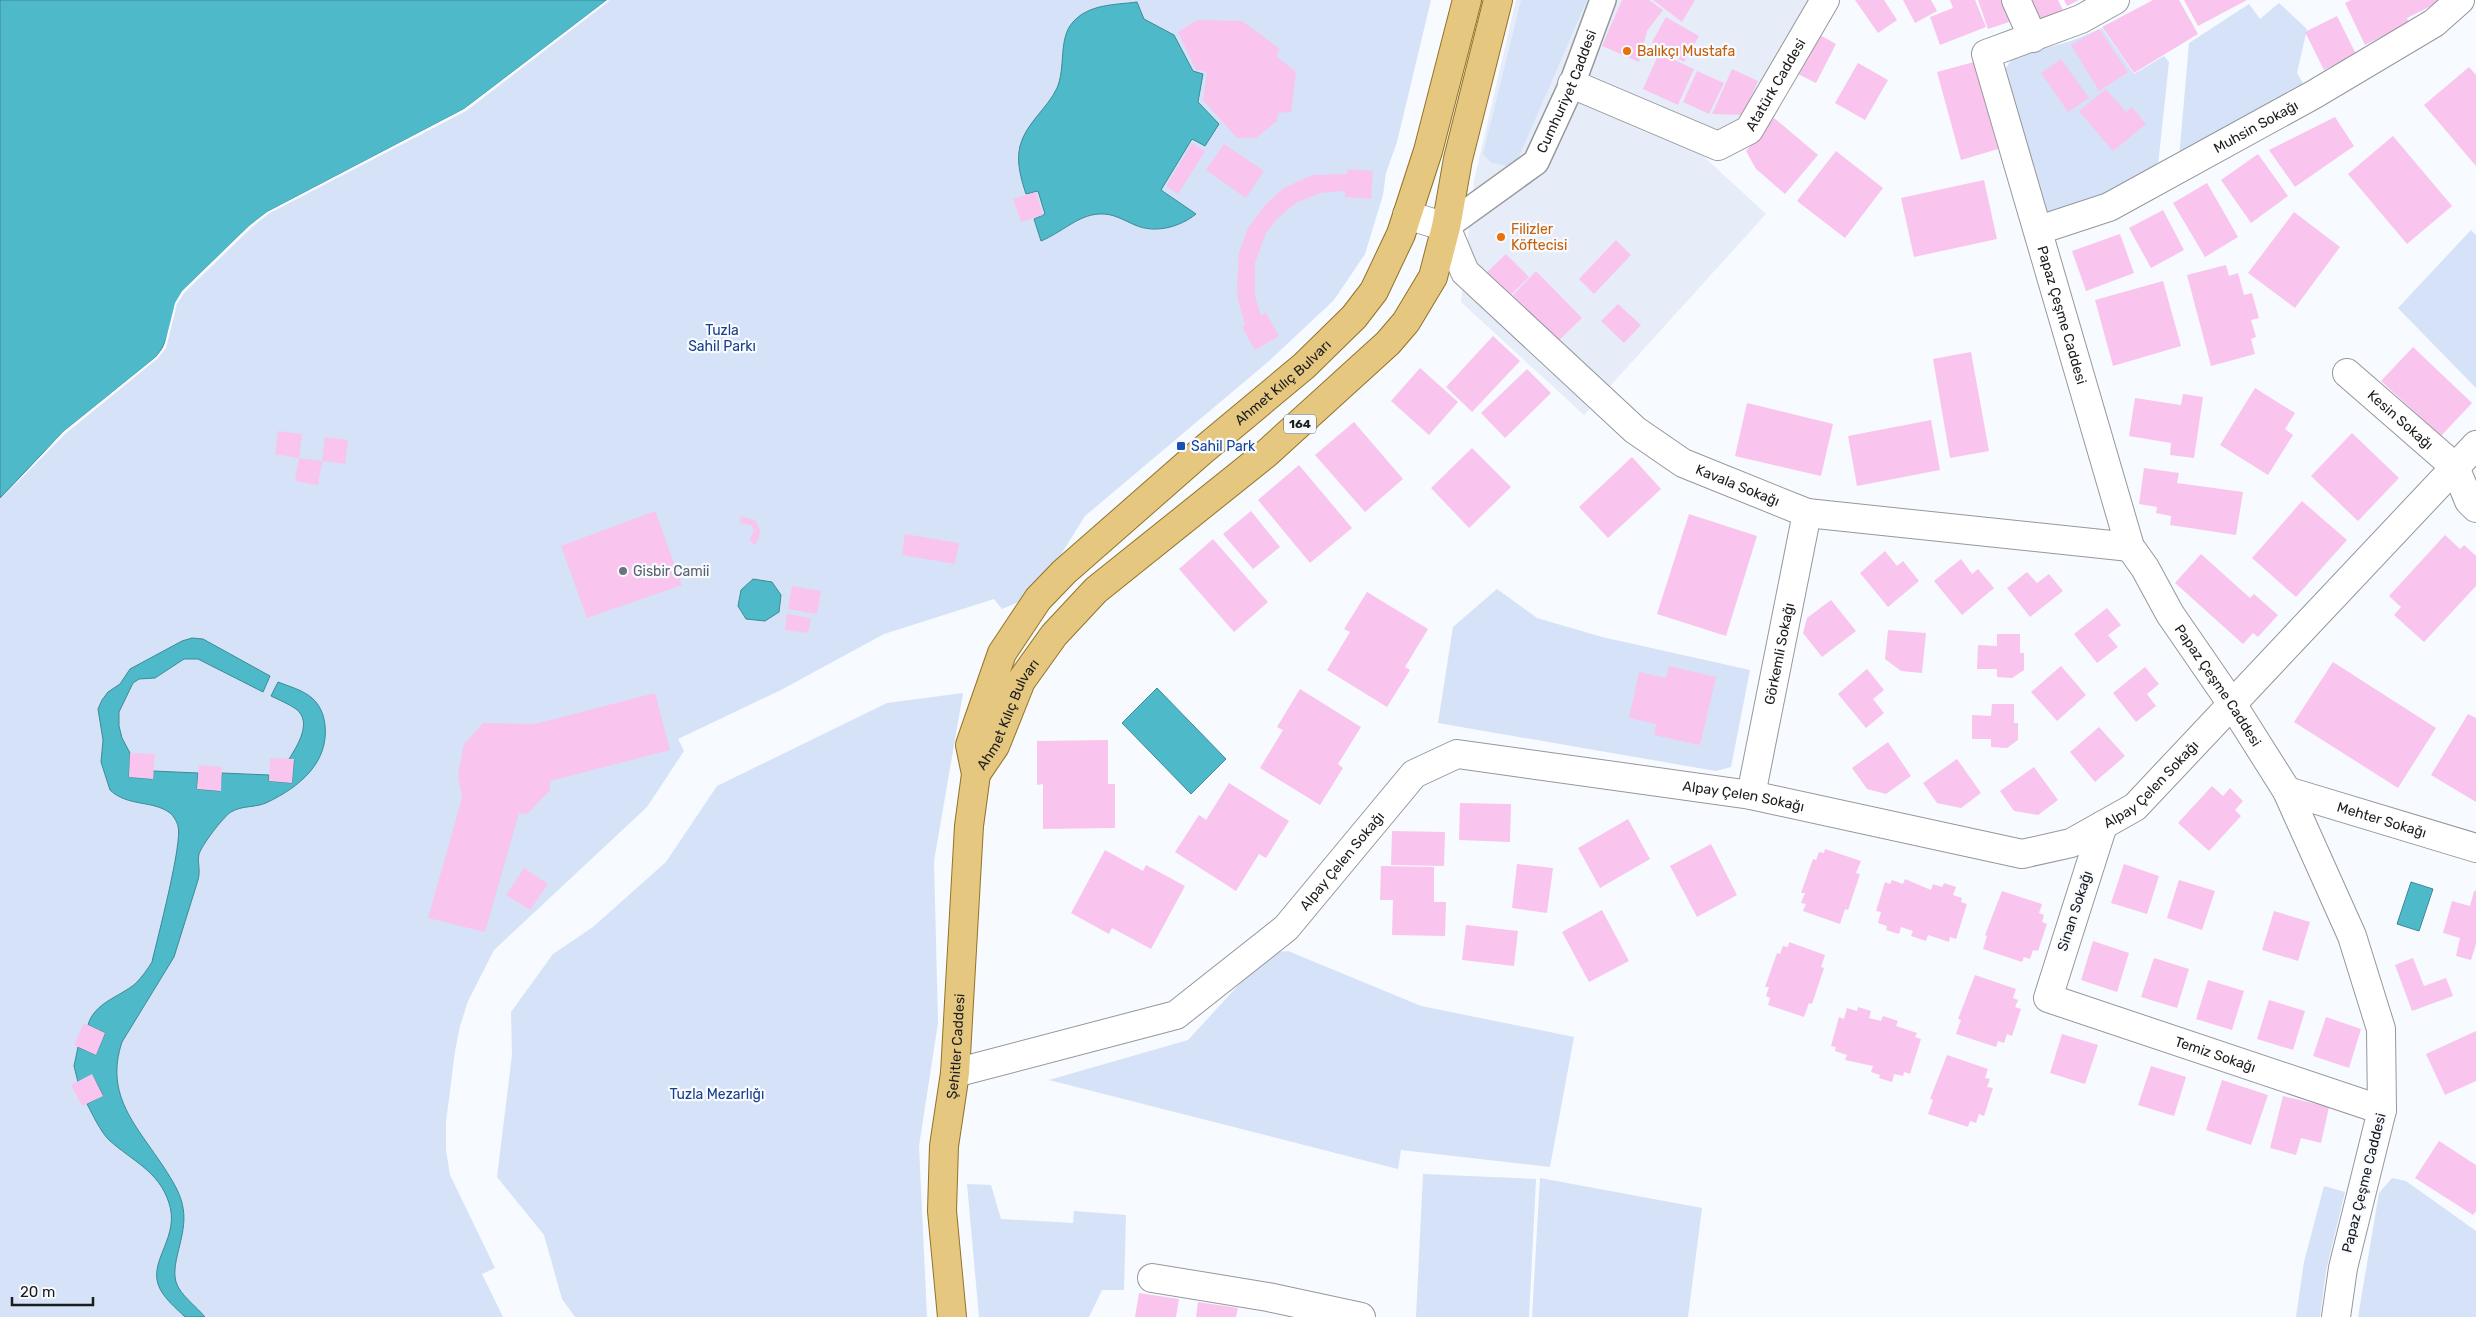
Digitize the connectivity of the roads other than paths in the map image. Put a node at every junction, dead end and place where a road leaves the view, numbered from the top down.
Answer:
1 (1467, 0) edge
2 (1498, 0) edge
3 (1603, 0) edge
4 (1825, 0) edge
5 (2016, 0) edge
6 (2115, 0) edge
7 (2460, 0) edge
8 (2033, 38) junction
9 (1572, 84) junction
10 (1407, 215) junction
11 (1446, 227) junction
12 (2039, 230) junction
13 (2346, 374) dead end
14 (2476, 445) edge
15 (2455, 467) junction
16 (2476, 508) edge
17 (1807, 513) junction
18 (2130, 547) junction
19 (2232, 704) junction
20 (976, 774) junction
21 (2287, 791) junction
22 (1751, 795) junction
23 (2103, 825) junction
24 (2476, 848) edge
25 (2048, 998) joint
26 (955, 1073) junction
27 (2382, 1110) junction
28 (1152, 1278) dead end
29 (1267, 1307) edge
30 (952, 1317) edge
31 (1361, 1317) edge
32 (2336, 1317) edge

1 - 10 main road, Ahmet Kılıç Bulvarı
2 - 11 main road, Ahmet Kılıç Bulvarı / 164
3 - 9 street, Cumhuriyet Caddesi
4 - 9 street, Atatürk Caddesi
5 - 8 street
6 - 8 street
7 - 12 street, Muhsin Sokağı
8 - 12 street, Papaz Çeşme Caddesi
9 - 11 street, Cumhuriyet Caddesi
10 - 11 street
10 - 20 main road, Ahmet Kılıç Bulvarı
11 - 17 street, Kavala Sokağı
11 - 20 main road, Ahmet Kılıç Bulvarı / 164
12 - 18 street, Papaz Çeşme Caddesi
13 - 15 street, Kesin Sokağı
14 - 15 street, Alpay Çelen Sokağı
15 - 16 street
15 - 19 street, Alpay Çelen Sokağı
17 - 18 street, Kavala Sokağı
17 - 22 street, Görkemli Sokağı
18 - 19 street, Papaz Çeşme Caddesi
19 - 21 street, Papaz Çeşme Caddesi
19 - 23 street, Alpay Çelen Sokağı
20 - 26 main road, Şehitler Caddesi
21 - 24 street, Mehter Sokağı
21 - 27 street, Papaz Çeşme Caddesi
22 - 23 street, Alpay Çelen Sokağı
22 - 26 street, Alpay Çelen Sokağı
23 - 25 street, Sinan Sokağı
25 - 27 street, Temiz Sokağı
26 - 30 main road, Şehitler Caddesi
27 - 32 street, Papaz Çeşme Caddesi
28 - 29 street
29 - 31 street

